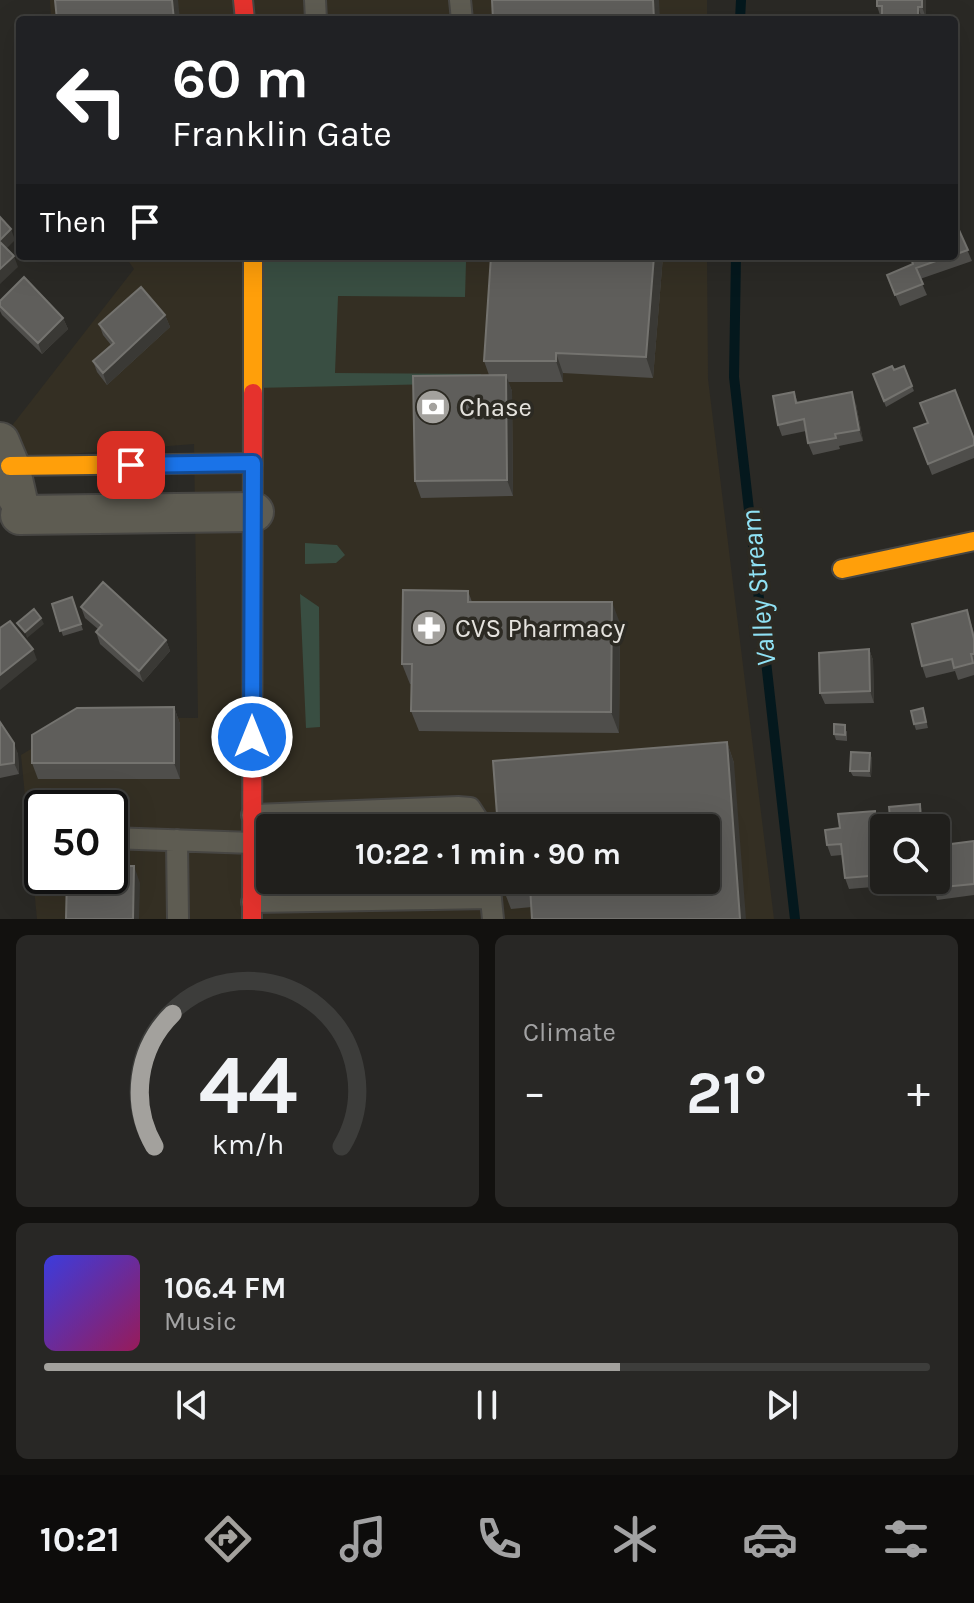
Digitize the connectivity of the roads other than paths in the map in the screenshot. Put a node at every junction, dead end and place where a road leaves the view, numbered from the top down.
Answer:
1 (253, 260) edge
2 (5, 454) edge
3 (253, 463) junction
4 (254, 512) junction
5 (10, 524) edge
6 (974, 541) edge
7 (842, 569) dead end
8 (278, 814) edge
9 (474, 814) edge
10 (252, 815) junction
11 (256, 815) edge
12 (128, 839) edge
13 (177, 840) junction
14 (253, 843) junction
15 (491, 899) edge
16 (252, 911) edge
17 (178, 919) edge

1 - 3 main road
2 - 3 main road
2 - 5 street
3 - 4 main road
4 - 5 street
4 - 10 main road
6 - 7 main road
8 - 9 lane
10 - 11 lane
10 - 14 main road
12 - 13 lane
13 - 14 lane
13 - 17 lane
14 - 16 main road
15 - 16 lane

